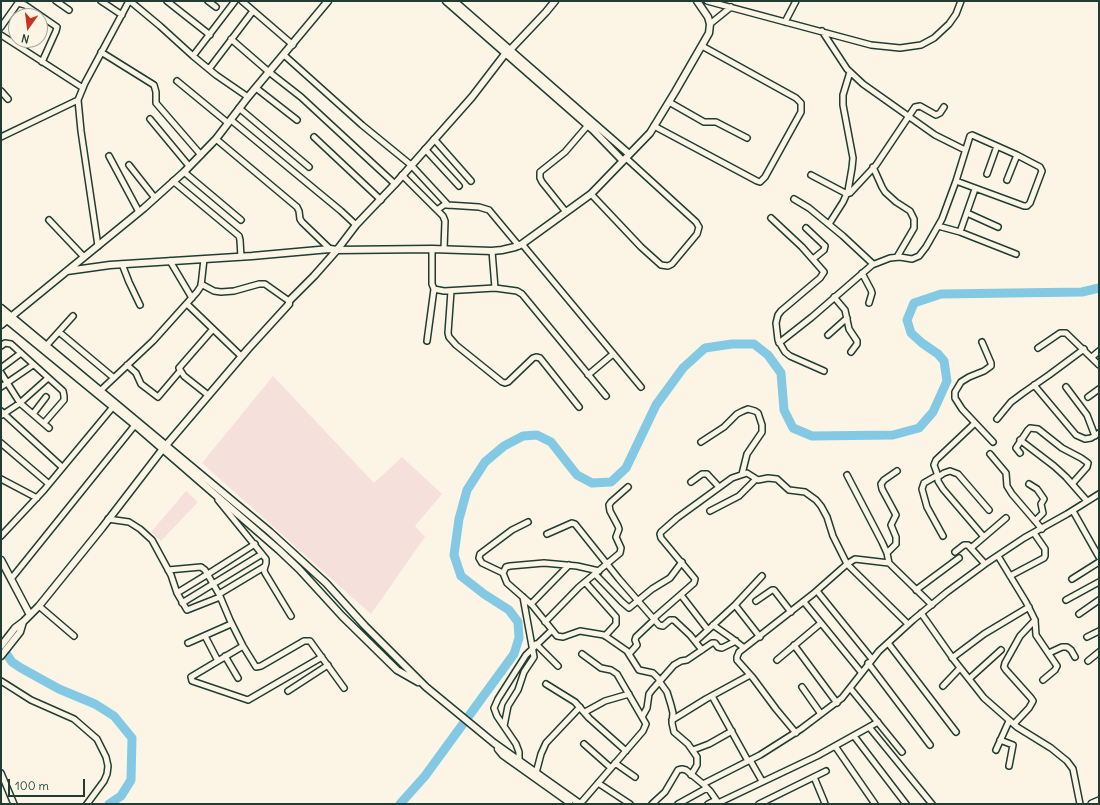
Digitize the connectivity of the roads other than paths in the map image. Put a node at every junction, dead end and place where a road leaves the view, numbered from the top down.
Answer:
1 (56, 1) edge
2 (101, 1) edge
3 (130, 1) edge
4 (167, 1) edge
5 (208, 1) edge
6 (235, 1) edge
7 (242, 1) edge
8 (328, 1) edge
9 (446, 1) edge
10 (454, 1) edge
11 (555, 1) edge
12 (697, 1) edge
13 (707, 1) edge
14 (796, 1) edge
15 (961, 1) edge
16 (17, 2) edge
17 (216, 7) dead end
18 (731, 7) junction
19 (69, 10) dead end
20 (253, 11) junction
21 (122, 15) junction
22 (785, 22) junction
23 (710, 24) junction
24 (1, 27) edge
25 (822, 32) junction
26 (1, 35) edge
27 (210, 35) junction
28 (230, 39) junction
29 (292, 45) junction
30 (702, 46) junction
31 (101, 52) junction
32 (508, 52) junction
33 (284, 55) junction
34 (193, 56) junction
35 (42, 62) junction
36 (209, 68) junction
37 (269, 72) junction
38 (850, 72) junction
39 (177, 81) dead end
40 (82, 88) junction
41 (256, 88) junction
42 (1, 91) edge
43 (248, 97) junction
44 (8, 99) dead end
45 (78, 100) junction
46 (669, 102) junction
47 (944, 107) dead end
48 (239, 108) junction
49 (907, 116) junction
50 (150, 119) dead end
51 (297, 120) dead end
52 (230, 121) junction
53 (589, 124) junction
54 (654, 126) junction
55 (1, 137) edge
56 (314, 137) dead end
57 (434, 138) junction
58 (747, 138) dead end
59 (216, 139) junction
60 (997, 146) junction
61 (425, 150) junction
62 (965, 150) junction
63 (201, 155) junction
64 (1017, 155) junction
65 (109, 156) dead end
66 (626, 158) junction
67 (411, 165) junction
68 (129, 166) dead end
69 (189, 166) junction
70 (310, 167) dead end
71 (873, 167) junction
72 (184, 172) junction
73 (987, 174) dead end
74 (402, 175) junction
75 (811, 175) dead end
76 (1007, 180) dead end
77 (173, 181) junction
78 (471, 181) dead end
79 (956, 181) junction
80 (395, 184) junction
81 (458, 186) dead end
82 (975, 188) junction
83 (591, 194) junction
84 (847, 194) junction
85 (155, 198) junction
86 (794, 199) dead end
87 (381, 200) junction
88 (448, 205) junction
89 (436, 210) junction
90 (139, 212) junction
91 (566, 212) junction
92 (967, 213) junction
93 (771, 218) dead end
94 (49, 220) dead end
95 (241, 220) dead end
96 (828, 224) junction
97 (356, 225) junction
98 (938, 226) junction
99 (998, 227) dead end
100 (806, 228) dead end
101 (960, 232) junction
102 (520, 245) junction
103 (98, 246) junction
104 (432, 249) junction
105 (444, 249) junction
106 (334, 250) junction
107 (492, 251) junction
108 (1016, 254) dead end
109 (241, 257) junction
110 (897, 257) junction
111 (84, 258) junction
112 (204, 259) junction
113 (814, 259) junction
114 (170, 261) junction
115 (122, 264) junction
116 (873, 264) junction
117 (67, 271) junction
118 (862, 273) junction
119 (201, 284) junction
120 (434, 288) junction
121 (495, 288) junction
122 (451, 291) junction
123 (834, 297) junction
124 (192, 298) junction
125 (289, 301) junction
126 (869, 302) dead end
127 (187, 304) junction
128 (140, 305) dead end
129 (1, 308) edge
130 (1, 314) edge
131 (73, 316) dead end
132 (10, 318) junction
133 (847, 318) junction
134 (1, 325) edge
135 (213, 329) junction
136 (59, 332) junction
137 (828, 334) dead end
138 (427, 341) dead end
139 (982, 342) dead end
140 (779, 343) junction
141 (1, 346) edge
142 (46, 346) junction
143 (1038, 348) dead end
144 (1084, 349) junction
145 (1099, 351) edge
146 (851, 352) dead end
147 (21, 353) junction
148 (613, 354) junction
149 (241, 356) junction
150 (1092, 357) junction
151 (33, 365) junction
152 (1099, 365) edge
153 (127, 366) junction
154 (1, 368) edge
155 (180, 371) junction
156 (824, 371) dead end
157 (1, 373) edge
158 (588, 375) junction
159 (48, 378) junction
160 (114, 378) junction
161 (8, 383) junction
162 (1034, 385) junction
163 (1, 387) edge
164 (641, 387) dead end
165 (1066, 387) dead end
166 (1099, 389) edge
167 (100, 391) junction
168 (208, 395) junction
169 (606, 396) dead end
170 (46, 397) dead end
171 (1088, 397) dead end
172 (20, 403) junction
173 (579, 407) dead end
174 (112, 408) junction
175 (2, 414) edge
176 (33, 414) junction
177 (997, 419) dead end
178 (44, 423) junction
179 (975, 423) junction
180 (135, 425) junction
181 (49, 428) dead end
182 (1097, 435) edge
183 (1020, 440) junction
184 (701, 442) dead end
185 (993, 442) dead end
186 (1, 443) edge
187 (165, 448) junction
188 (1020, 453) dead end
189 (990, 454) dead end
190 (62, 467) junction
191 (897, 471) dead end
192 (742, 474) junction
193 (847, 475) dead end
194 (938, 476) junction
195 (1, 479) edge
196 (756, 479) junction
197 (691, 482) dead end
198 (49, 484) junction
199 (1029, 484) dead end
200 (1072, 484) junction
201 (628, 487) dead end
202 (719, 487) junction
203 (215, 496) junction
204 (1098, 496) edge
205 (37, 498) junction
206 (1088, 501) junction
207 (989, 510) dead end
208 (710, 511) dead end
209 (1073, 511) junction
210 (1006, 518) dead end
211 (108, 519) junction
212 (1035, 521) junction
213 (528, 522) dead end
214 (1042, 529) junction
215 (1034, 533) junction
216 (547, 534) dead end
217 (1, 536) edge
218 (943, 536) dead end
219 (984, 537) junction
220 (255, 544) junction
221 (971, 548) junction
222 (955, 552) dead end
223 (887, 553) junction
224 (262, 554) junction
225 (998, 556) junction
226 (1099, 557) edge
227 (959, 558) dead end
228 (1, 560) edge
229 (682, 562) junction
230 (1099, 562) edge
231 (608, 563) junction
232 (889, 563) junction
233 (847, 564) junction
234 (985, 564) junction
235 (569, 565) junction
236 (264, 567) junction
237 (168, 570) junction
238 (597, 572) junction
239 (503, 573) junction
240 (208, 574) junction
241 (762, 576) dead end
242 (1010, 576) junction
243 (11, 578) junction
244 (1072, 579) dead end
245 (585, 582) junction
246 (1099, 582) edge
247 (213, 584) junction
248 (916, 590) junction
249 (817, 591) junction
250 (177, 593) junction
251 (219, 595) junction
252 (681, 595) junction
253 (523, 597) junction
254 (638, 600) junction
255 (1066, 600) dead end
256 (1099, 600) edge
257 (756, 601) dead end
258 (804, 602) junction
259 (182, 603) junction
260 (530, 604) junction
261 (735, 605) junction
262 (932, 605) junction
263 (39, 606) junction
264 (1029, 606) junction
265 (791, 612) junction
266 (921, 613) junction
267 (1079, 614) dead end
268 (30, 615) junction
269 (291, 616) dead end
270 (655, 619) junction
271 (1035, 620) junction
272 (545, 622) junction
273 (821, 623) junction
274 (231, 624) junction
275 (908, 624) junction
276 (713, 626) junction
277 (17, 630) junction
278 (552, 630) junction
279 (708, 630) junction
280 (1099, 631) edge
281 (74, 636) dead end
282 (205, 636) junction
283 (605, 636) junction
284 (760, 637) junction
285 (1087, 637) dead end
286 (736, 641) junction
287 (696, 642) junction
288 (888, 643) junction
289 (188, 644) dead end
290 (1, 646) edge
291 (243, 646) junction
292 (534, 646) junction
293 (794, 646) junction
294 (744, 648) junction
295 (702, 650) junction
296 (1001, 650) dead end
297 (1099, 652) edge
298 (1049, 653) junction
299 (582, 654) dead end
300 (629, 654) junction
301 (1, 656) edge
302 (225, 656) junction
303 (322, 656) junction
304 (1075, 657) dead end
305 (952, 658) junction
306 (218, 660) junction
307 (777, 660) dead end
308 (1088, 660) dead end
309 (870, 661) junction
310 (328, 665) junction
311 (558, 666) dead end
312 (960, 668) junction
313 (861, 672) junction
314 (750, 675) junction
315 (238, 678) dead end
316 (969, 679) junction
317 (659, 680) junction
318 (1043, 680) dead end
319 (1, 681) edge
320 (546, 684) dead end
321 (943, 686) dead end
322 (426, 687) junction
323 (802, 687) dead end
324 (344, 688) dead end
325 (850, 688) junction
326 (288, 691) dead end
327 (628, 694) junction
328 (712, 696) junction
329 (837, 702) junction
330 (580, 707) junction
331 (585, 712) junction
332 (821, 714) junction
333 (642, 717) junction
334 (672, 720) junction
335 (878, 722) junction
336 (1011, 722) junction
337 (504, 726) junction
338 (869, 727) junction
339 (732, 731) junction
340 (956, 732) dead end
341 (796, 733) junction
342 (854, 736) junction
343 (1000, 740) junction
344 (494, 744) junction
345 (584, 744) dead end
346 (930, 745) dead end
347 (835, 746) junction
348 (693, 750) junction
349 (996, 750) dead end
350 (626, 751) junction
351 (902, 752) dead end
352 (519, 761) junction
353 (749, 761) junction
354 (615, 763) junction
355 (1009, 766) dead end
356 (611, 768) junction
357 (826, 771) dead end
358 (1, 773) edge
359 (536, 773) junction
360 (691, 775) junction
361 (635, 777) dead end
362 (814, 777) junction
363 (762, 781) junction
364 (598, 783) junction
365 (705, 786) junction
366 (1099, 801) edge
367 (717, 802) edge
368 (14, 804) edge
369 (87, 804) edge
370 (572, 804) edge
371 (580, 804) edge
372 (630, 804) edge
373 (652, 804) edge
374 (678, 804) edge
375 (708, 804) edge
376 (759, 804) edge
377 (825, 804) edge
378 (875, 804) edge
379 (906, 804) edge
380 (932, 804) edge
381 (1080, 804) edge
382 (1092, 804) edge

1 - 19 street
2 - 21 street
3 - 21 street
3 - 34 street
4 - 27 street
5 - 17 street
6 - 27 street
7 - 20 street
8 - 29 street
9 - 32 street
10 - 32 street
11 - 32 street
12 - 23 street
13 - 18 street
14 - 22 street
15 - 25 street
16 - 24 street
16 - 35 street
18 - 22 street
18 - 23 street
20 - 28 street
20 - 29 street
21 - 31 street
22 - 25 street
23 - 30 street
25 - 38 street
26 - 35 street
27 - 34 street
28 - 36 street
28 - 37 street
29 - 33 street
30 - 46 street
30 - 54 street
31 - 40 street
31 - 63 street
32 - 53 street
32 - 57 street
33 - 37 street
33 - 67 street
34 - 36 street
35 - 40 street
36 - 43 street
37 - 41 street
37 - 80 street
38 - 49 street
38 - 84 street
39 - 52 street
40 - 45 street
41 - 43 street
41 - 51 street
42 - 44 street
43 - 48 street
45 - 55 street
45 - 103 street
46 - 54 street
46 - 58 street
47 - 49 street
48 - 52 street
48 - 70 street
49 - 62 street
49 - 71 street
50 - 69 street
52 - 59 street
52 - 97 street
53 - 66 street
53 - 66 street
53 - 91 street
54 - 66 street
56 - 87 street
57 - 61 street
57 - 78 street
59 - 63 street
59 - 106 street
60 - 62 street
60 - 64 street
60 - 73 street
61 - 67 street
61 - 81 street
62 - 79 street
63 - 69 street
64 - 76 street
64 - 82 street
65 - 90 street
66 - 83 street
66 - 83 street
67 - 74 street
67 - 88 street
68 - 85 street
69 - 72 street
71 - 84 street
71 - 110 street
72 - 77 street
72 - 95 street
74 - 80 street
74 - 89 street
75 - 84 street
77 - 85 street
77 - 109 street
79 - 82 street
79 - 98 street
80 - 87 street
82 - 92 street
83 - 91 street
84 - 96 street
85 - 90 street
86 - 96 street
87 - 97 street
88 - 89 street
88 - 102 street
89 - 105 street
90 - 103 street
91 - 102 street
92 - 99 street
92 - 101 street
93 - 113 street
94 - 111 street
96 - 116 street
97 - 106 street
98 - 101 street
98 - 110 street
100 - 113 street
101 - 108 street
102 - 107 street
102 - 148 street
103 - 111 street
104 - 105 street
104 - 106 street
104 - 120 street
105 - 107 street
106 - 109 street
106 - 125 street
107 - 121 street
109 - 112 street
110 - 116 street
111 - 117 street
112 - 114 street
112 - 119 street
113 - 140 street
114 - 115 street
114 - 124 street
115 - 117 street
115 - 128 street
116 - 118 street
117 - 132 street
118 - 123 street
118 - 126 street
119 - 124 street
119 - 125 street
120 - 122 street
120 - 138 street
121 - 122 street
121 - 158 street
122 - 173 street
123 - 133 street
123 - 140 street
124 - 127 street
125 - 149 street
127 - 135 street
127 - 153 street
129 - 132 street
130 - 132 street
131 - 136 street
132 - 134 street
132 - 142 street
132 - 174 street
133 - 137 street
133 - 146 street
135 - 149 street
135 - 155 street
136 - 142 street
136 - 160 street
139 - 179 street
140 - 156 street
141 - 147 street
142 - 167 street
143 - 144 street
144 - 150 street
144 - 162 street
145 - 150 street
147 - 151 street
147 - 154 street
148 - 158 street
148 - 164 street
149 - 168 street
150 - 152 street
151 - 159 street
151 - 161 street
153 - 155 street
153 - 160 street
155 - 168 street
157 - 161 street
158 - 169 street
159 - 172 street
159 - 178 street
160 - 167 street
161 - 163 street
161 - 172 street
162 - 177 street
162 - 182 street
165 - 182 street
166 - 171 street
167 - 187 street
168 - 187 street
170 - 176 street
172 - 175 street
172 - 176 street
174 - 180 street
174 - 190 street
175 - 190 street
176 - 178 street
178 - 181 street
179 - 185 street
179 - 194 street
180 - 187 street
180 - 243 street
183 - 188 street
183 - 200 street
183 - 200 street
184 - 192 street
186 - 198 street
187 - 203 street
187 - 211 street
187 - 322 street
189 - 212 street
190 - 198 street
191 - 223 street
192 - 196 street
192 - 202 street
193 - 223 street
194 - 207 street
194 - 218 street
194 - 219 street
195 - 205 street
196 - 208 street
196 - 233 street
197 - 202 street
198 - 205 street
199 - 212 street
200 - 206 street
201 - 231 street
202 - 229 street
203 - 220 street
203 - 322 street
204 - 206 street
205 - 217 street
206 - 209 street
209 - 214 street
209 - 226 street
210 - 219 street
211 - 237 street
211 - 263 street
212 - 214 street
213 - 239 street
214 - 215 street
215 - 225 street
215 - 242 street
216 - 231 street
219 - 221 street
220 - 224 street
220 - 240 street
221 - 222 street
221 - 234 street
223 - 232 street
224 - 236 street
224 - 247 street
225 - 234 street
225 - 242 street
227 - 248 street
228 - 243 street
229 - 252 street
229 - 254 street
230 - 244 street
231 - 238 street
231 - 254 street
232 - 233 street
232 - 248 street
233 - 249 street
233 - 275 street
234 - 262 street
235 - 238 street
235 - 239 street
235 - 260 street
236 - 251 street
236 - 269 street
237 - 240 street
237 - 250 street
238 - 245 street
238 - 254 street
239 - 253 street
240 - 247 street
240 - 250 street
241 - 261 street
242 - 264 street
243 - 268 street
245 - 272 street
245 - 283 street
246 - 255 street
247 - 251 street
247 - 259 street
248 - 262 street
249 - 258 street
249 - 309 street
250 - 259 street
251 - 259 street
251 - 274 street
252 - 270 street
252 - 279 street
253 - 260 street
253 - 292 street
254 - 270 street
256 - 267 street
257 - 265 street
258 - 265 street
258 - 273 street
260 - 272 street
261 - 276 street
261 - 284 street
262 - 266 street
263 - 268 street
263 - 281 street
264 - 271 street
264 - 305 street
265 - 284 street
266 - 275 street
266 - 305 street
268 - 277 street
270 - 287 street
270 - 300 street
271 - 298 street
271 - 336 street
272 - 278 street
273 - 293 street
273 - 313 street
274 - 282 street
274 - 291 street
275 - 288 street
276 - 279 street
276 - 286 street
277 - 290 street
277 - 301 street
278 - 283 street
278 - 292 street
279 - 287 street
280 - 285 street
282 - 289 street
282 - 306 street
283 - 300 street
284 - 294 street
286 - 294 street
286 - 295 street
287 - 295 street
288 - 309 street
288 - 340 street
291 - 302 street
291 - 303 street
292 - 311 street
292 - 337 street
292 - 337 street
293 - 307 street
293 - 329 street
294 - 314 street
295 - 317 street
296 - 316 street
297 - 308 street
298 - 304 street
298 - 318 street
299 - 327 street
300 - 317 street
302 - 306 street
302 - 315 street
303 - 306 street
303 - 310 street
305 - 312 street
309 - 313 street
309 - 346 street
310 - 324 street
310 - 326 street
312 - 316 street
312 - 321 street
313 - 325 street
314 - 328 street
314 - 341 street
316 - 336 street
317 - 333 street
317 - 334 street
319 - 369 street
320 - 330 street
322 - 344 street
323 - 332 street
325 - 329 street
325 - 335 street
327 - 331 street
327 - 333 street
328 - 334 street
328 - 339 street
329 - 332 street
330 - 331 street
330 - 359 street
331 - 350 street
332 - 341 street
333 - 350 street
334 - 348 street
335 - 338 street
335 - 351 street
336 - 343 street
336 - 381 street
337 - 352 street
338 - 342 street
338 - 380 street
339 - 348 street
339 - 353 street
341 - 353 street
342 - 347 street
342 - 379 street
343 - 349 street
343 - 355 street
344 - 352 street
344 - 370 street
345 - 356 street
347 - 363 street
347 - 378 street
348 - 360 street
350 - 354 street
352 - 359 street
353 - 363 street
353 - 365 street
354 - 356 street
354 - 361 street
356 - 364 street
357 - 362 street
358 - 368 street
359 - 371 street
360 - 365 street
360 - 373 street
362 - 376 street
362 - 377 street
363 - 367 street
364 - 371 street
364 - 372 street
365 - 367 street
365 - 374 street
366 - 382 main road
367 - 375 street

